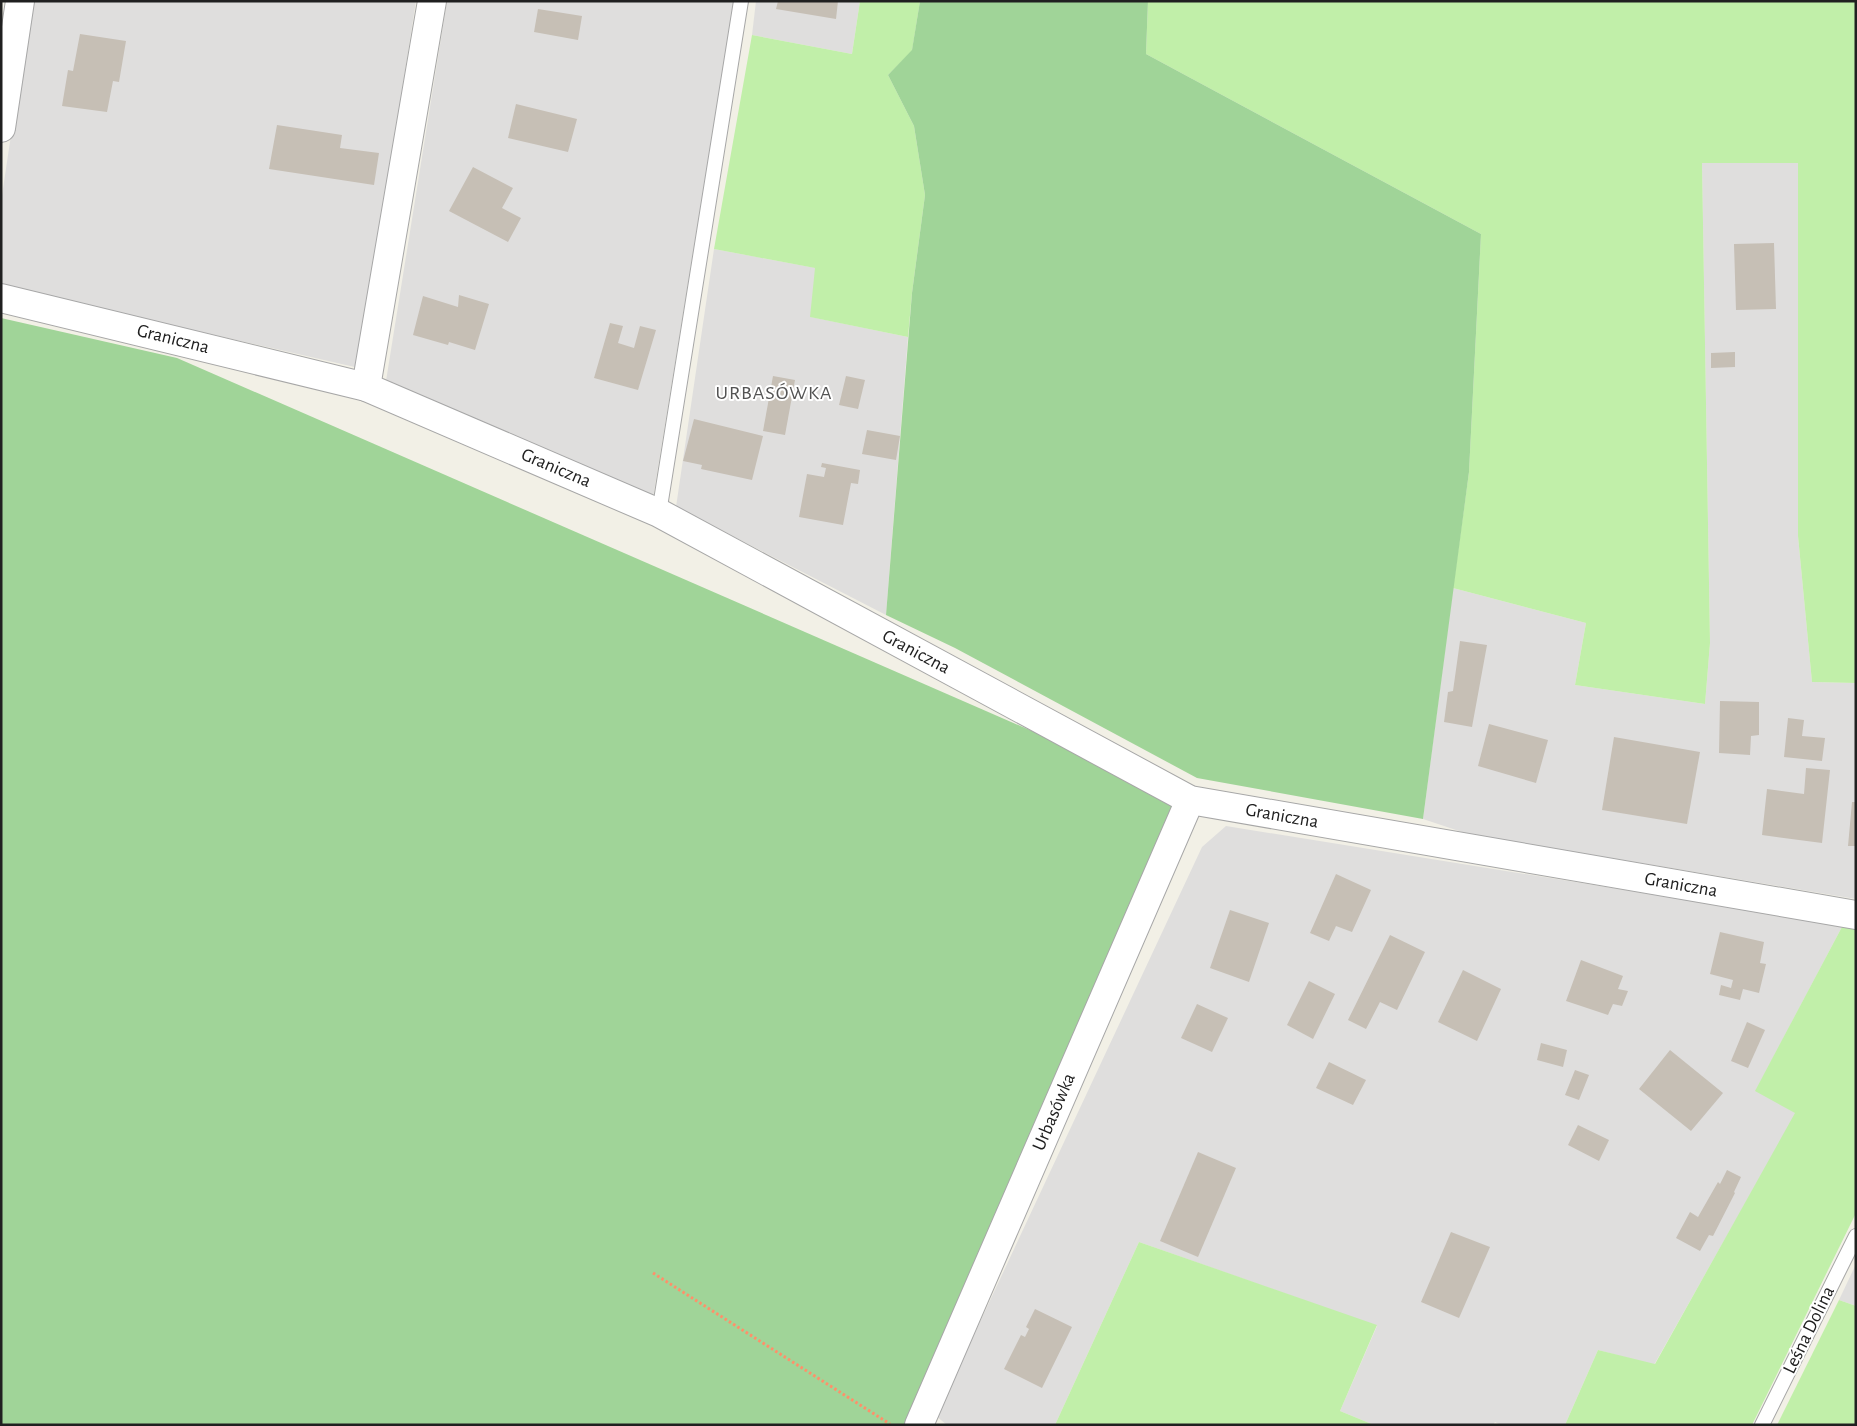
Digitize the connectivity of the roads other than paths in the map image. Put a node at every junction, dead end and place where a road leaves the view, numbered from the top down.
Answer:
1 (20, 1) edge
2 (432, 1) edge
3 (741, 1) edge
4 (1, 128) edge
5 (1, 298) edge
6 (366, 387) junction
7 (659, 513) junction
8 (1190, 800) junction
9 (1856, 915) edge
10 (1856, 1236) edge
11 (919, 1425) edge
12 (1762, 1425) edge

1 - 4 street
2 - 6 street
3 - 7 lane
5 - 6 street, Graniczna
6 - 7 street, Graniczna
7 - 8 street, Graniczna
8 - 9 street, Graniczna
8 - 11 street, Urbasówka
10 - 12 lane, Leśna Dolina

